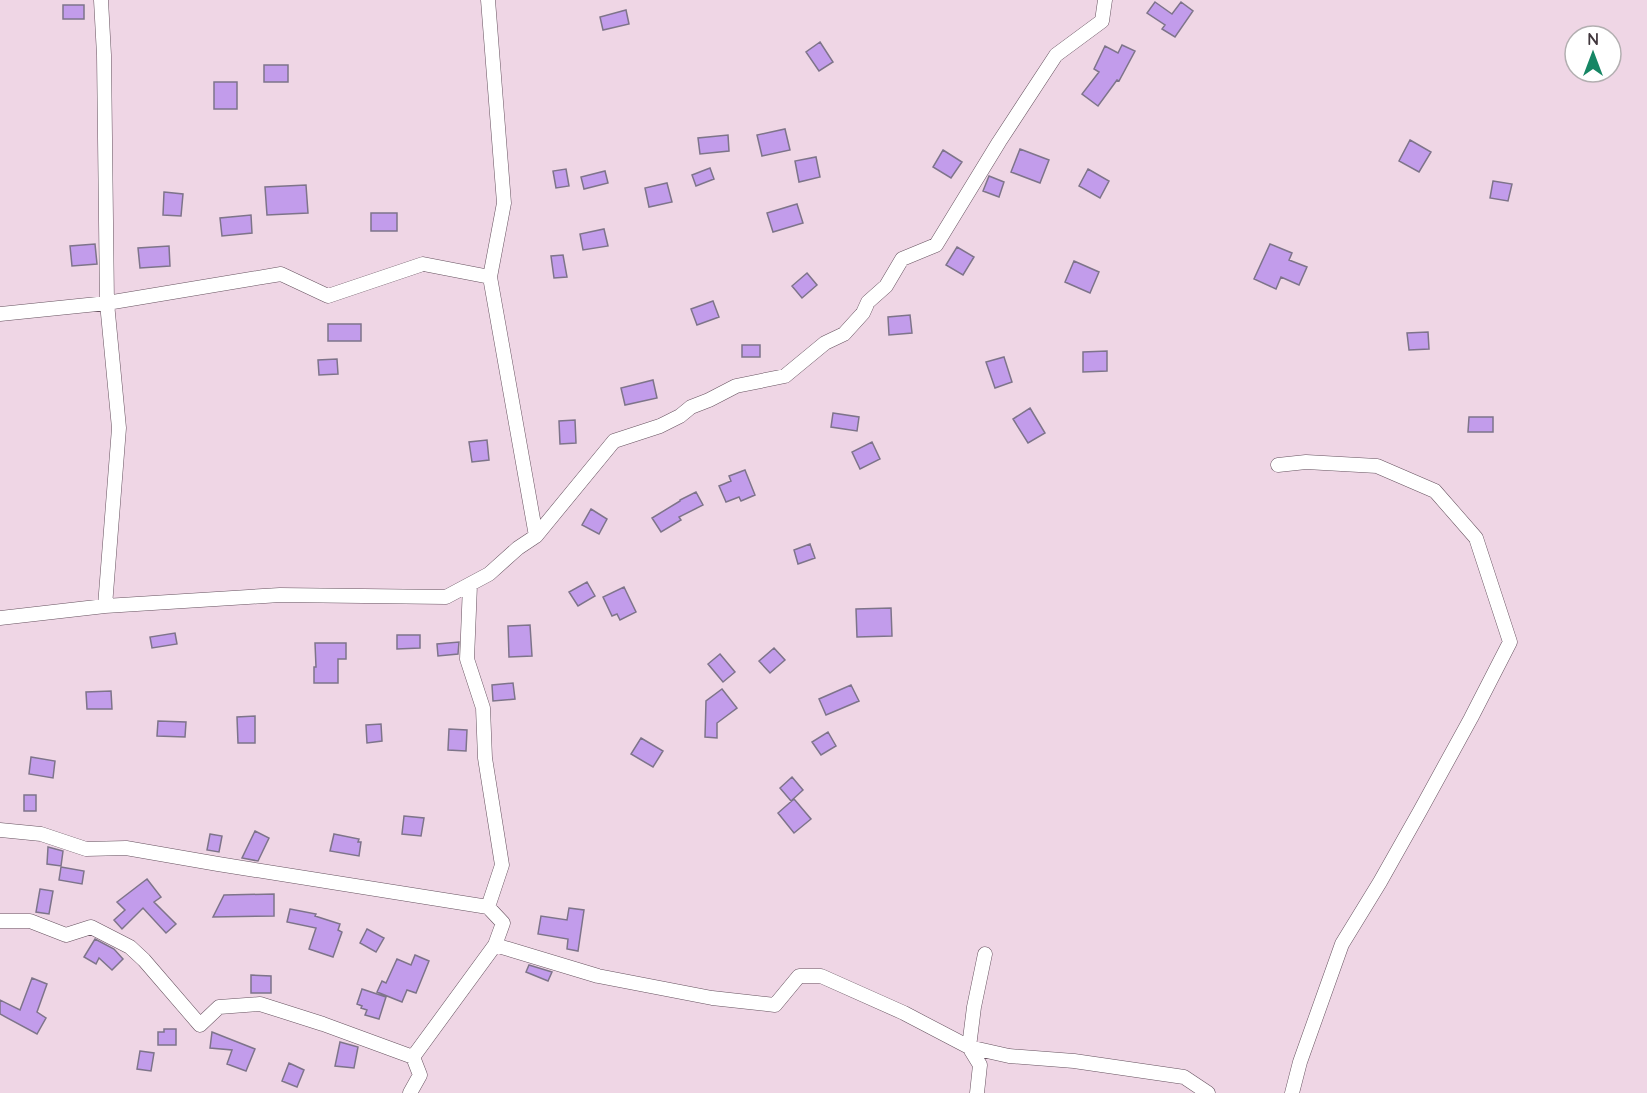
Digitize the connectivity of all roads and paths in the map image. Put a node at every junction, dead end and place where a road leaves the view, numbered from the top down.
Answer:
1 (101, 0) edge
2 (488, 0) edge
3 (1105, 0) edge
4 (490, 278) junction
5 (107, 303) junction
6 (0, 314) edge
7 (1278, 465) dead end
8 (536, 536) junction
9 (470, 585) junction
10 (105, 606) junction
11 (0, 618) edge
12 (0, 830) edge
13 (488, 907) junction
14 (0, 921) edge
15 (495, 945) junction
16 (985, 954) dead end
17 (969, 1047) junction
18 (413, 1057) junction
19 (410, 1093) edge
20 (977, 1093) edge
21 (1208, 1093) edge
22 (1292, 1093) edge

1 - 5 street
2 - 4 street
3 - 8 street
4 - 5 street
4 - 8 street
5 - 6 street
5 - 10 street
7 - 22 street
8 - 9 street
9 - 10 street
9 - 13 street
10 - 11 street
12 - 13 street
13 - 15 street
14 - 18 street
15 - 17 street
15 - 18 street
16 - 17 street
17 - 20 street
17 - 21 street
18 - 19 street

